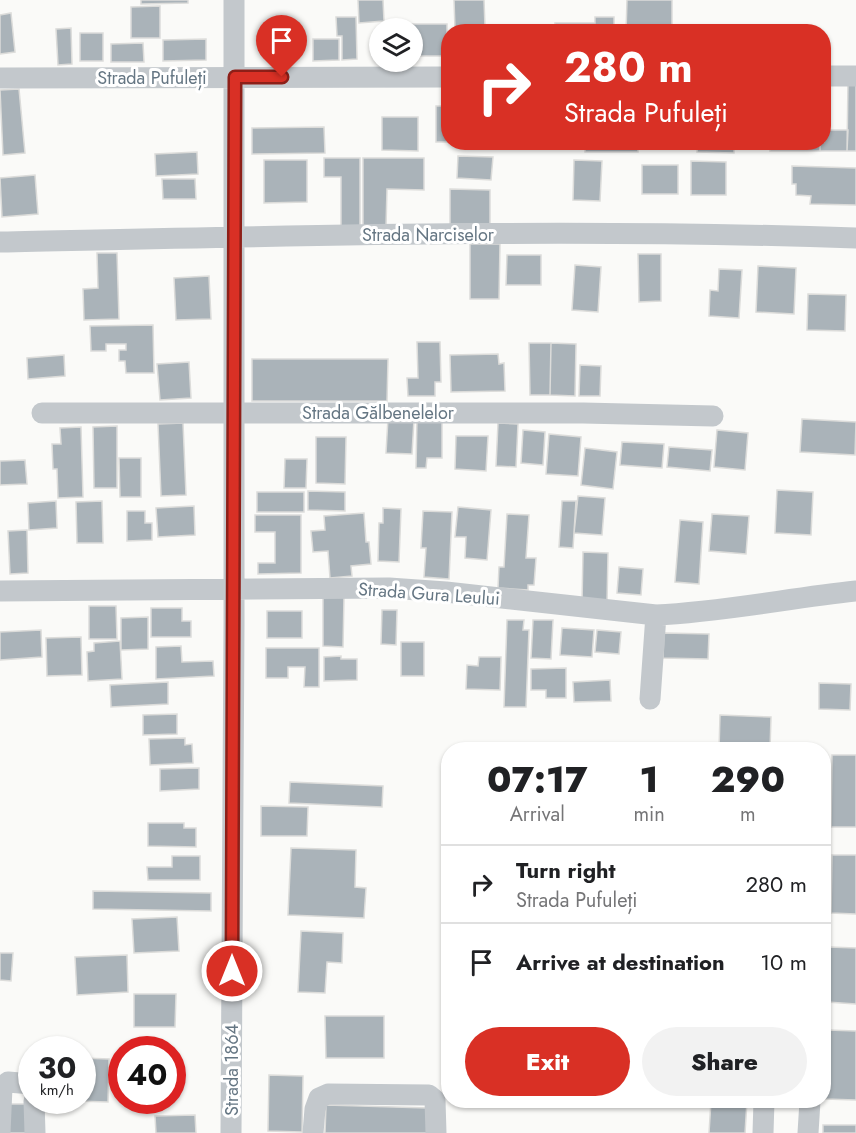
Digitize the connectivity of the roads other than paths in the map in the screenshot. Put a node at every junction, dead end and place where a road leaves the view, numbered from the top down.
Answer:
1 (234, 0) edge
2 (831, 76) edge
3 (856, 76) edge
4 (235, 77) junction
5 (441, 77) edge
6 (0, 78) edge
7 (233, 237) junction
8 (856, 238) edge
9 (0, 242) edge
10 (42, 413) dead end
11 (234, 413) junction
12 (713, 416) dead end
13 (234, 590) junction
14 (0, 591) edge
15 (856, 591) edge
16 (656, 615) junction
17 (650, 699) dead end
18 (18, 1083) edge
19 (764, 1108) edge
20 (810, 1108) edge
21 (34, 1114) edge
22 (0, 1133) edge
23 (35, 1133) edge
24 (231, 1133) edge
25 (313, 1133) edge
26 (436, 1133) edge
27 (763, 1133) edge
28 (808, 1133) edge

1 - 4 street, Strada 1864
2 - 3 street
4 - 5 street, Strada Pufuleți
4 - 6 street, Strada Pufuleți
4 - 7 street, Strada 1864
7 - 8 street, Strada Narciselor
7 - 9 street, Strada Narciselor
7 - 11 street, Strada 1864
10 - 11 street, Strada Gălbenelelor
11 - 12 street, Strada Gălbenelelor
11 - 13 street, Strada 1864
13 - 14 street, Strada Gura Leului
13 - 16 street, Strada Gura Leului
13 - 24 street, Strada 1864
15 - 16 street, Strada Gura Leului
16 - 17 street
18 - 22 street
19 - 27 street
20 - 28 street
21 - 23 street
25 - 26 street

